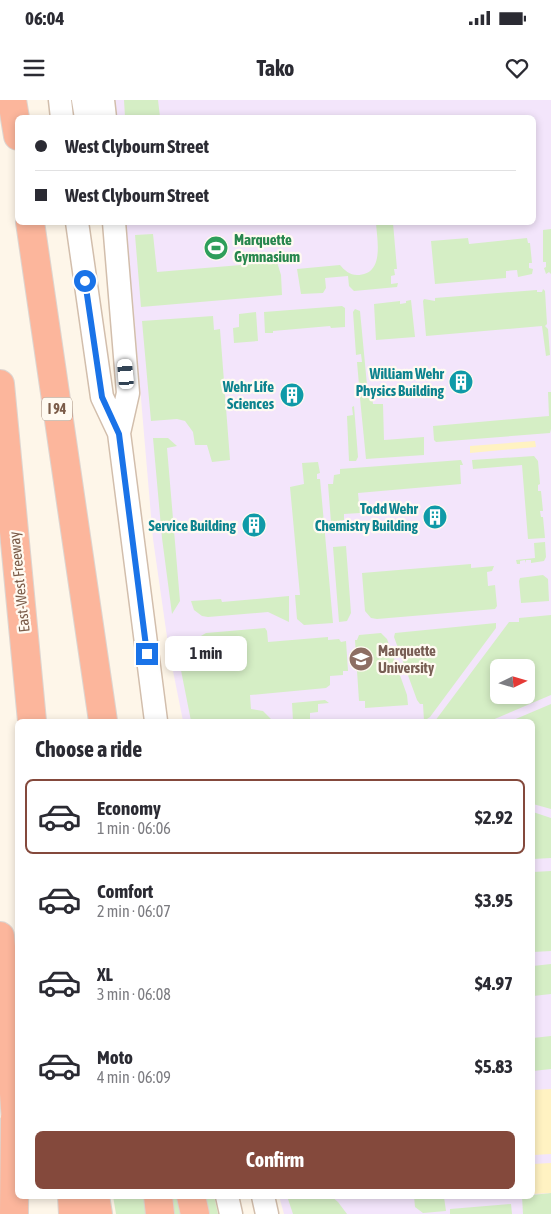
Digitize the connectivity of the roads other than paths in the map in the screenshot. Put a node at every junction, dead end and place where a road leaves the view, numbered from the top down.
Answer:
1 (12, 100) edge
2 (60, 100) edge
3 (83, 100) edge
4 (103, 100) edge
5 (62, 115) edge
6 (86, 115) edge
7 (105, 115) edge
8 (15, 118) edge
9 (30, 225) edge
10 (77, 225) edge
11 (110, 225) edge
12 (114, 225) edge
13 (116, 250) junction
14 (0, 384) edge
15 (119, 434) junction
16 (84, 595) junction
17 (32, 719) edge
18 (96, 719) edge
19 (103, 719) edge
20 (156, 719) edge
21 (0, 936) edge
22 (11, 1121) edge
23 (25, 1199) edge
24 (72, 1199) edge
25 (96, 1199) edge
26 (158, 1199) edge
27 (192, 1199) edge
28 (228, 1199) edge
29 (264, 1199) edge
30 (14, 1214) edge
31 (27, 1214) edge
32 (73, 1214) edge
33 (98, 1214) edge
34 (160, 1214) edge
35 (196, 1214) edge
36 (231, 1214) edge
37 (267, 1214) edge

1 - 8 highway
2 - 5 street
3 - 6 street
4 - 7 street
9 - 16 highway, I 94
10 - 15 street
11 - 13 street
12 - 13 street
13 - 15 street
14 - 17 highway, East-West Freeway
15 - 20 street
16 - 18 highway, I 94
16 - 19 highway
21 - 22 highway, bridge
22 - 30 highway, bridge
23 - 31 highway
24 - 32 highway
25 - 33 highway
26 - 34 highway
27 - 35 highway
28 - 36 street
29 - 37 street

